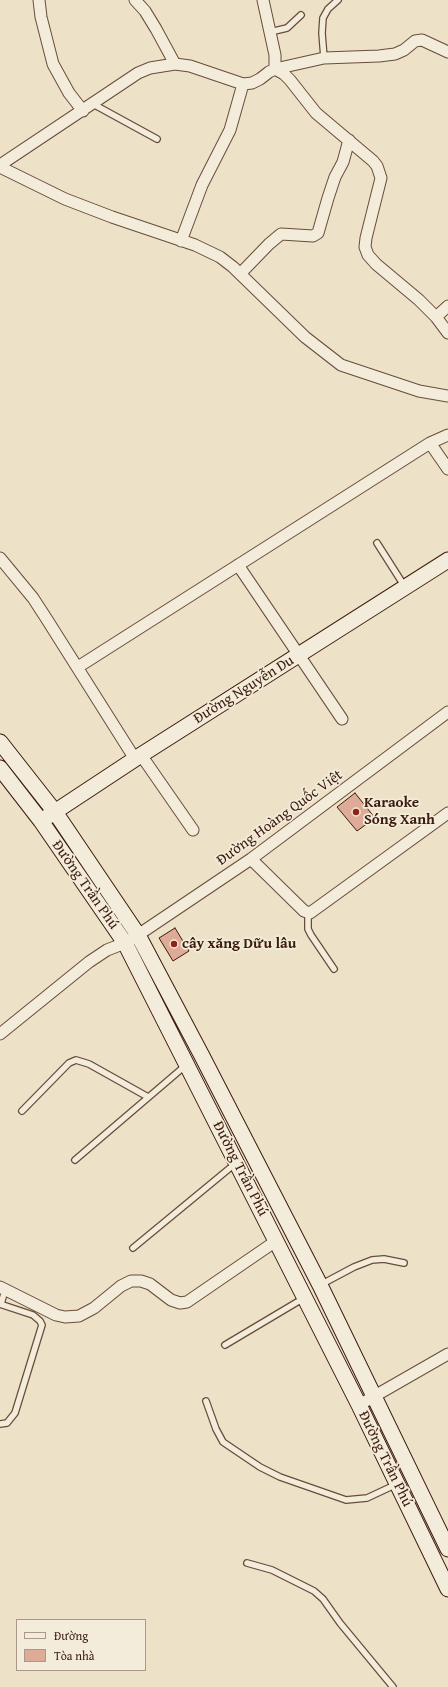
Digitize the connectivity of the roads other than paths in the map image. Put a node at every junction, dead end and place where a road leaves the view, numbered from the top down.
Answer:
1 (39, 0) edge
2 (135, 0) edge
3 (263, 0) edge
4 (338, 0) edge
5 (300, 15) dead end
6 (270, 32) junction
7 (448, 52) edge
8 (324, 58) junction
9 (175, 64) junction
10 (275, 69) junction
11 (243, 84) junction
12 (93, 104) junction
13 (83, 111) junction
14 (157, 139) dead end
15 (349, 140) junction
16 (0, 166) edge
17 (181, 241) junction
18 (240, 274) junction
19 (448, 306) edge
20 (436, 317) junction
21 (448, 332) edge
22 (448, 396) edge
23 (448, 436) edge
24 (430, 443) junction
25 (448, 469) edge
26 (377, 543) dead end
27 (0, 558) edge
28 (448, 560) edge
29 (238, 565) junction
30 (405, 587) junction
31 (299, 654) junction
32 (78, 667) junction
33 (448, 712) edge
34 (342, 719) dead end
35 (0, 742) edge
36 (138, 757) junction
37 (0, 768) edge
38 (55, 812) junction
39 (448, 813) edge
40 (41, 821) junction
41 (193, 830) dead end
42 (251, 859) junction
43 (308, 913) junction
44 (138, 935) junction
45 (125, 943) junction
46 (334, 969) dead end
47 (0, 1034) edge
48 (187, 1064) junction
49 (148, 1097) junction
50 (22, 1111) dead end
51 (75, 1160) dead end
52 (236, 1163) junction
53 (276, 1241) junction
54 (133, 1248) dead end
55 (404, 1263) dead end
56 (320, 1285) junction
57 (2, 1288) edge
58 (304, 1298) junction
59 (0, 1304) edge
60 (226, 1345) dead end
61 (448, 1354) edge
62 (374, 1396) junction
63 (206, 1401) dead end
64 (358, 1405) junction
65 (0, 1424) edge
66 (397, 1484) junction
67 (448, 1549) edge
68 (247, 1563) dead end
69 (448, 1589) edge
70 (393, 1687) edge

1 - 13 street
2 - 9 street
3 - 6 street
4 - 8 lane
5 - 6 lane
6 - 10 street
7 - 8 street
8 - 10 street
9 - 11 street
9 - 12 street
10 - 11 street
10 - 15 street
11 - 17 street
12 - 13 street
12 - 14 lane
13 - 16 street
15 - 18 street
15 - 20 street
16 - 17 street
17 - 18 street
18 - 22 street
19 - 20 street
20 - 21 street
23 - 24 street
24 - 25 street
24 - 29 street
26 - 30 lane
27 - 32 street
28 - 30 main road, Đường Nguyễn Du
29 - 31 street
29 - 32 street
30 - 31 main road, Đường Nguyễn Du
31 - 34 street
31 - 36 main road, Đường Nguyễn Du
32 - 36 street
33 - 42 street, Đường Hoàng Quốc Việt
35 - 38 main road, Đường Trần Phú
36 - 38 main road, Đường Nguyễn Du
36 - 41 street
37 - 40 main road, Đường Trần Phú
38 - 40 main road, Đường Nguyễn Du
38 - 44 main road, Đường Trần Phú
39 - 43 street
40 - 45 main road, Đường Trần Phú
42 - 43 street
42 - 44 street, Đường Hoàng Quốc Việt
43 - 46 lane
44 - 45 street, Đường Hoàng Quốc Việt
44 - 56 main road, Đường Trần Phú
45 - 47 street, Đường Hoàng Quốc Việt
45 - 48 main road, Đường Trần Phú
48 - 49 lane
48 - 52 main road, Đường Trần Phú
49 - 50 lane
49 - 51 lane
52 - 53 main road, Đường Trần Phú
52 - 54 lane
53 - 57 street
53 - 58 main road, Đường Trần Phú
55 - 56 lane
56 - 62 main road, Đường Trần Phú
57 - 59 lane
58 - 60 lane
58 - 64 main road, Đường Trần Phú
59 - 65 lane
61 - 62 street
62 - 64 street
62 - 67 main road, Đường Trần Phú
63 - 66 lane
64 - 66 main road, Đường Trần Phú
66 - 69 main road, Đường Trần Phú
68 - 70 lane

